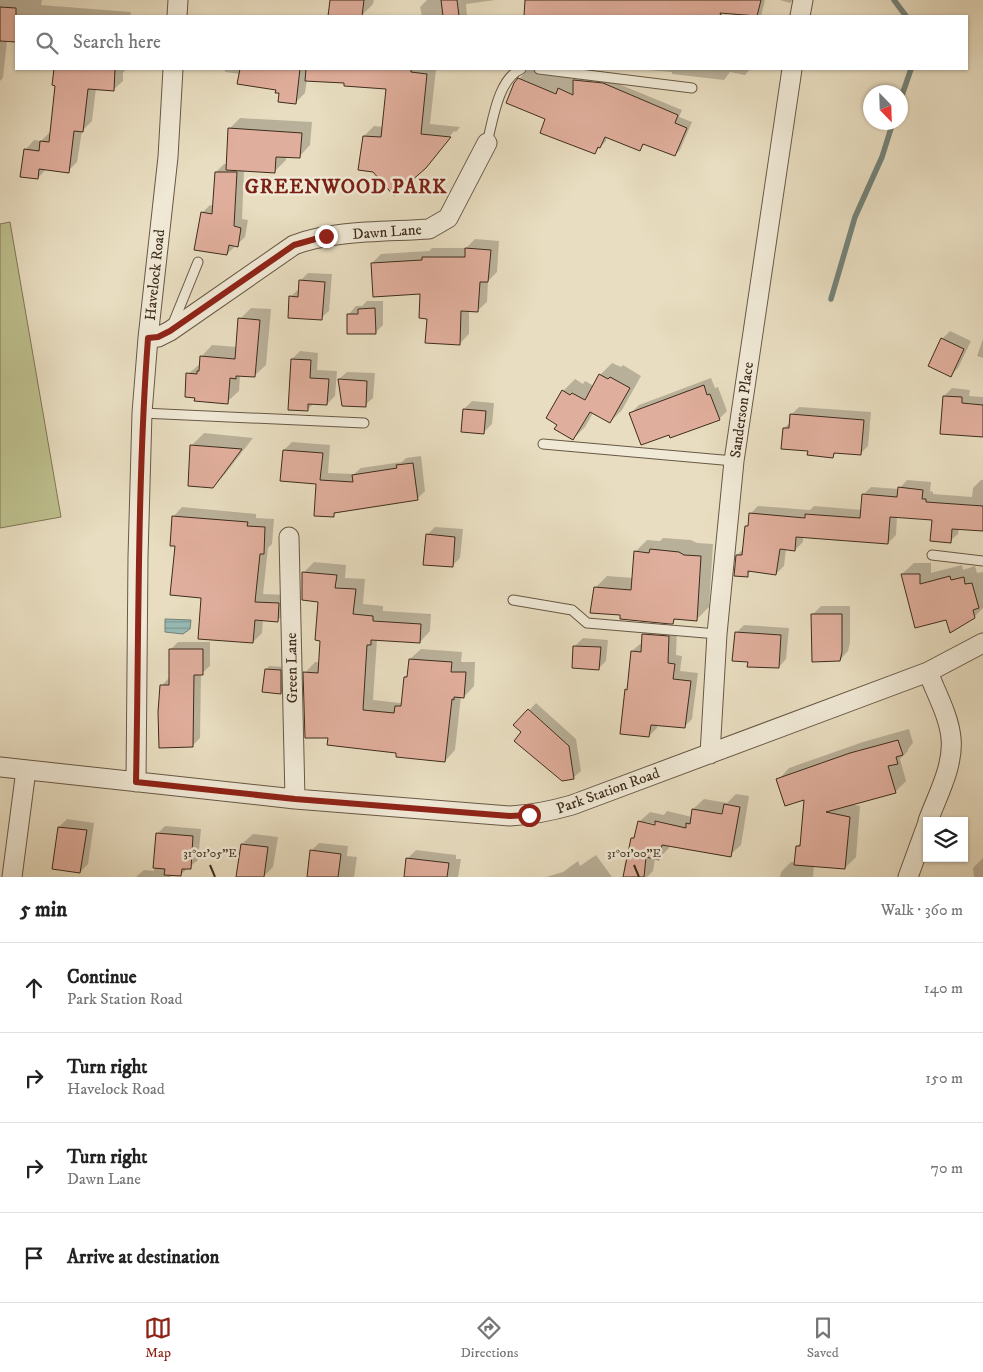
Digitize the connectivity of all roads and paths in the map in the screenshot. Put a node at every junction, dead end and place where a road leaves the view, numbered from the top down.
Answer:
1 (178, 0) edge
2 (803, 0) edge
3 (177, 15) edge
4 (800, 15) edge
5 (173, 70) edge
6 (520, 70) edge
7 (547, 70) edge
8 (792, 70) edge
9 (692, 88) dead end
10 (487, 142) joint
11 (198, 262) dead end
12 (170, 331) junction
13 (148, 338) junction
14 (142, 413) junction
15 (364, 423) dead end
16 (544, 444) dead end
17 (734, 461) junction
18 (288, 537) dead end
19 (932, 555) dead end
20 (983, 560) edge
21 (513, 600) dead end
22 (717, 634) junction
23 (983, 643) edge
24 (928, 672) junction
25 (710, 754) junction
26 (0, 767) edge
27 (26, 770) junction
28 (136, 782) junction
29 (295, 799) junction
30 (929, 817) edge
31 (923, 836) edge
32 (12, 877) edge
33 (908, 877) edge

1 - 3 street
2 - 4 street
5 - 13 street, Havelock Road
6 - 10 lane
7 - 9 lane
8 - 17 street, Sanderson Place
10 - 12 street, Dawn Lane
11 - 12 lane
12 - 13 street, Dawn Lane
13 - 14 street, Havelock Road
14 - 15 lane
14 - 28 street, Havelock Road
16 - 17 lane
17 - 22 street, Sanderson Place
18 - 29 street, Green Lane
19 - 20 lane
21 - 22 lane
22 - 25 street, Sanderson Place
23 - 24 street, Park Station Road
24 - 25 street, Park Station Road
24 - 30 street
25 - 29 street, Park Station Road
26 - 27 street, Park Station Road
27 - 28 street, Park Station Road
27 - 32 street
28 - 29 street, Park Station Road
31 - 33 street

